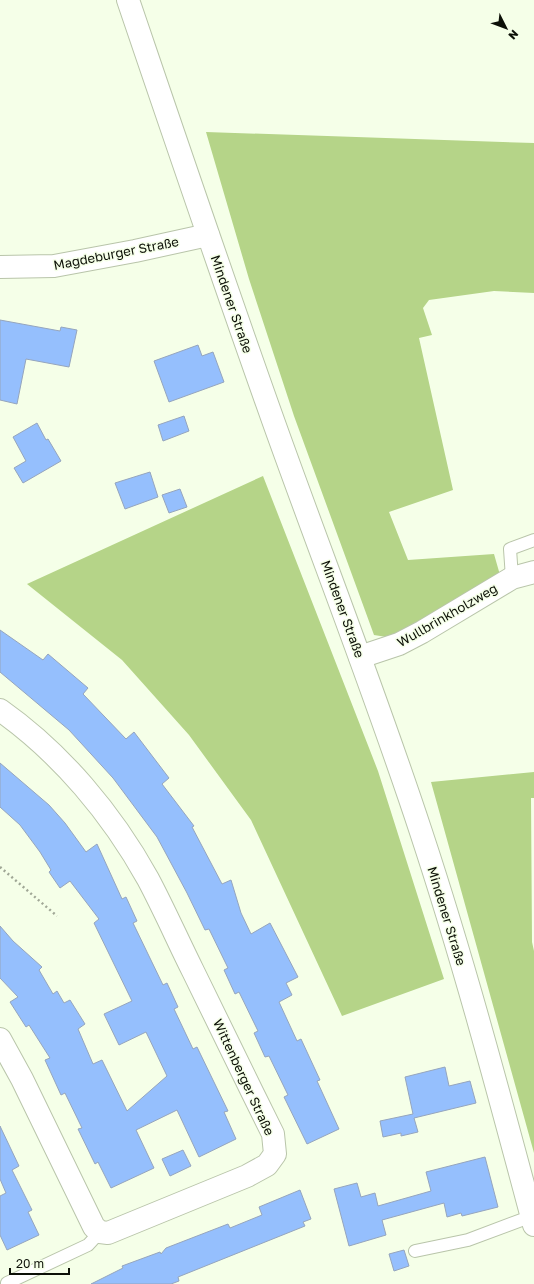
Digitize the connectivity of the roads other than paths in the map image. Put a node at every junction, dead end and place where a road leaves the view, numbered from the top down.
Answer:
1 (128, 0) edge
2 (208, 235) junction
3 (0, 267) edge
4 (534, 540) edge
5 (534, 572) edge
6 (512, 578) junction
7 (360, 657) junction
8 (0, 710) edge
9 (0, 1039) edge
10 (533, 1221) edge
11 (100, 1232) junction
12 (415, 1251) dead end
13 (7, 1283) edge

1 - 2 street, Mindener Straße
2 - 3 street, Magdeburger Straße
2 - 7 street, Mindener Straße
4 - 6 lane
5 - 6 street, Wullbrinkholzweg
6 - 7 street, Wullbrinkholzweg
7 - 10 street, Mindener Straße
8 - 11 street, Wittenberger Straße
9 - 11 street
10 - 12 lane
11 - 13 lane

